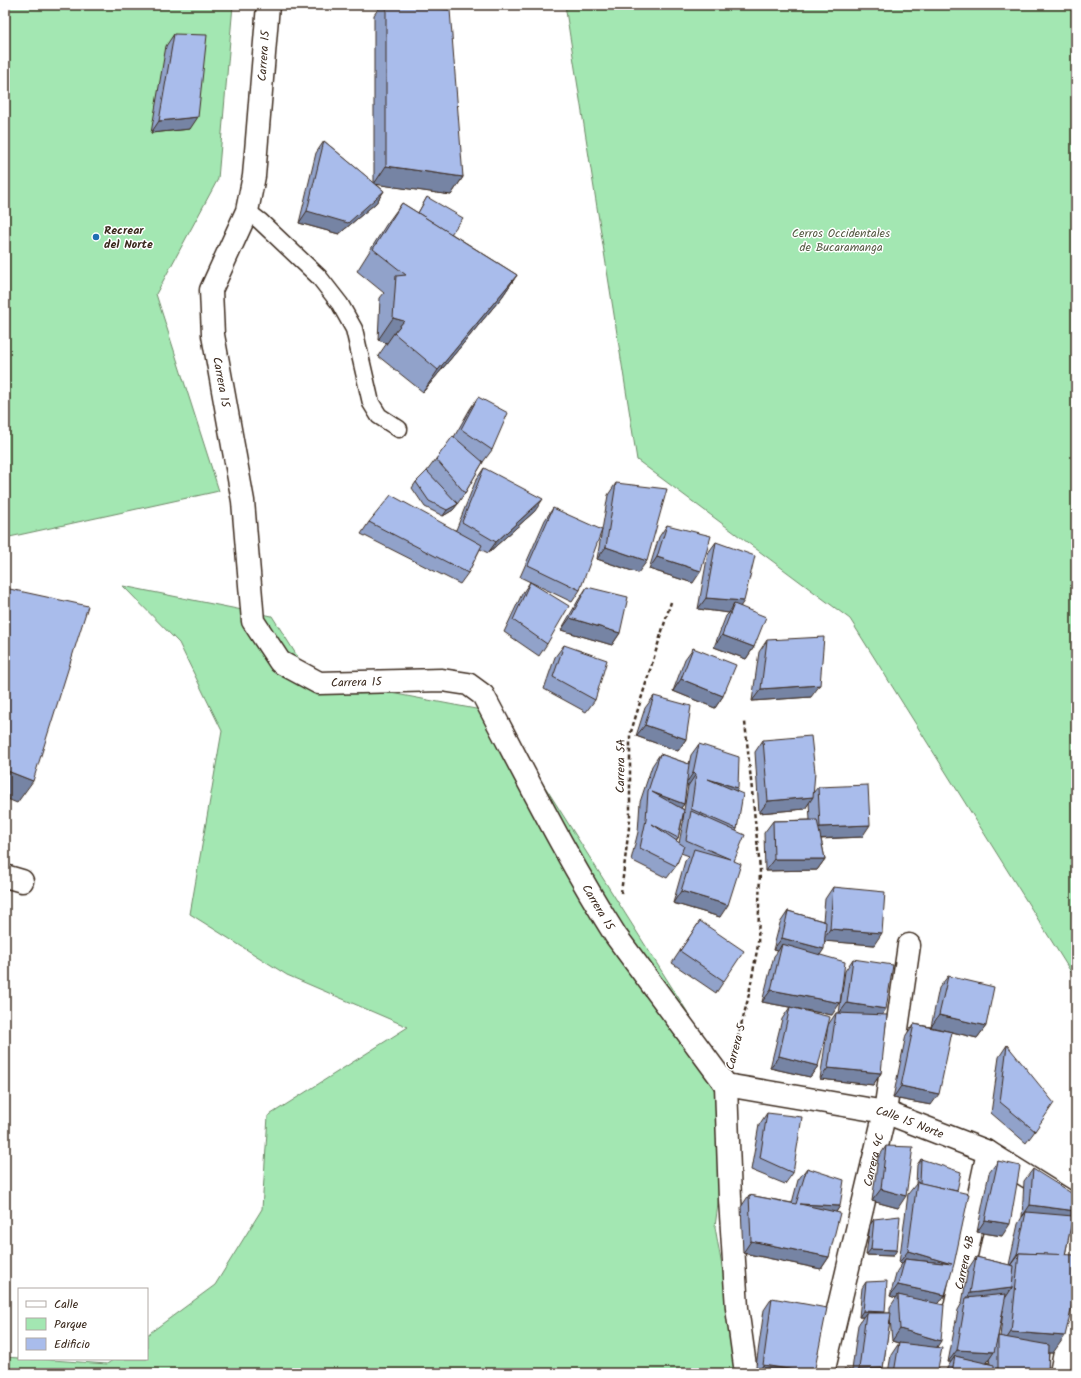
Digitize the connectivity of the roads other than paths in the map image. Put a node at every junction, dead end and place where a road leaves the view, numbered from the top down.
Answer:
1 (268, 5) edge
2 (247, 212) junction
3 (400, 429) dead end
4 (909, 945) dead end
5 (726, 1085) junction
6 (885, 1112) junction
7 (988, 1152) junction
8 (1076, 1207) edge
9 (1076, 1297) edge
10 (746, 1373) edge
11 (823, 1373) edge
12 (941, 1373) edge
13 (1061, 1373) edge

1 - 2 street, Carrera 15
2 - 3 lane
2 - 5 street, Carrera 15
4 - 6 street, Carrera 4C
5 - 6 street, Calle 15 Norte
5 - 10 street, Carrera 5
6 - 7 street, Calle 15 Norte
6 - 11 street, Carrera 4C
7 - 8 street, Calle 15 Norte
7 - 12 street, Carrera 4B
9 - 13 street

